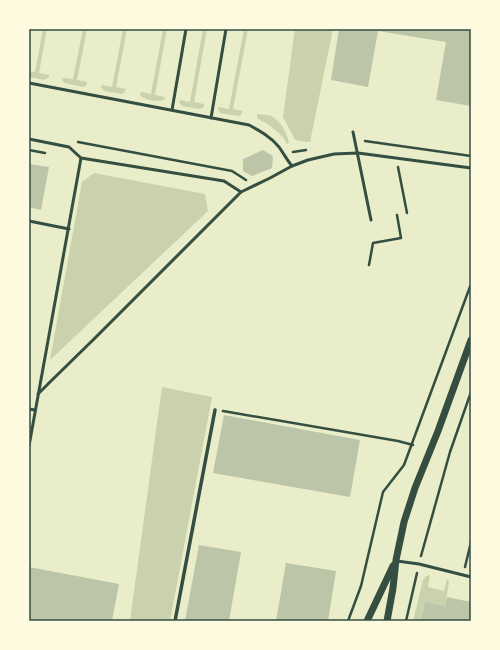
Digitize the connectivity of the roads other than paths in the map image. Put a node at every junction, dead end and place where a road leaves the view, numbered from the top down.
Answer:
1 (186, 29) edge
2 (226, 29) edge
3 (29, 83) edge
4 (172, 110) junction
5 (211, 118) junction
6 (353, 132) dead end
7 (29, 139) edge
8 (358, 153) junction
9 (82, 158) junction
10 (292, 166) junction
11 (471, 168) edge
12 (241, 192) junction
13 (371, 220) dead end
14 (29, 221) edge
15 (69, 229) junction
16 (471, 340) edge
17 (38, 394) junction
18 (29, 409) edge
19 (35, 410) junction
20 (215, 410) road end
21 (29, 446) edge
22 (396, 560) junction
23 (471, 577) edge
24 (175, 621) edge
25 (367, 621) edge
26 (387, 621) edge

1 - 4 lane
2 - 5 lane
3 - 4 lane
4 - 5 lane
5 - 10 lane
6 - 8 lane
7 - 9 lane
8 - 10 lane
8 - 11 lane
8 - 13 lane
9 - 12 lane
9 - 15 lane
10 - 12 lane
12 - 17 lane
14 - 15 lane
15 - 17 lane
16 - 22 street
17 - 19 lane
18 - 19 lane
19 - 21 lane
20 - 24 street
22 - 23 lane
22 - 25 street
22 - 26 street

